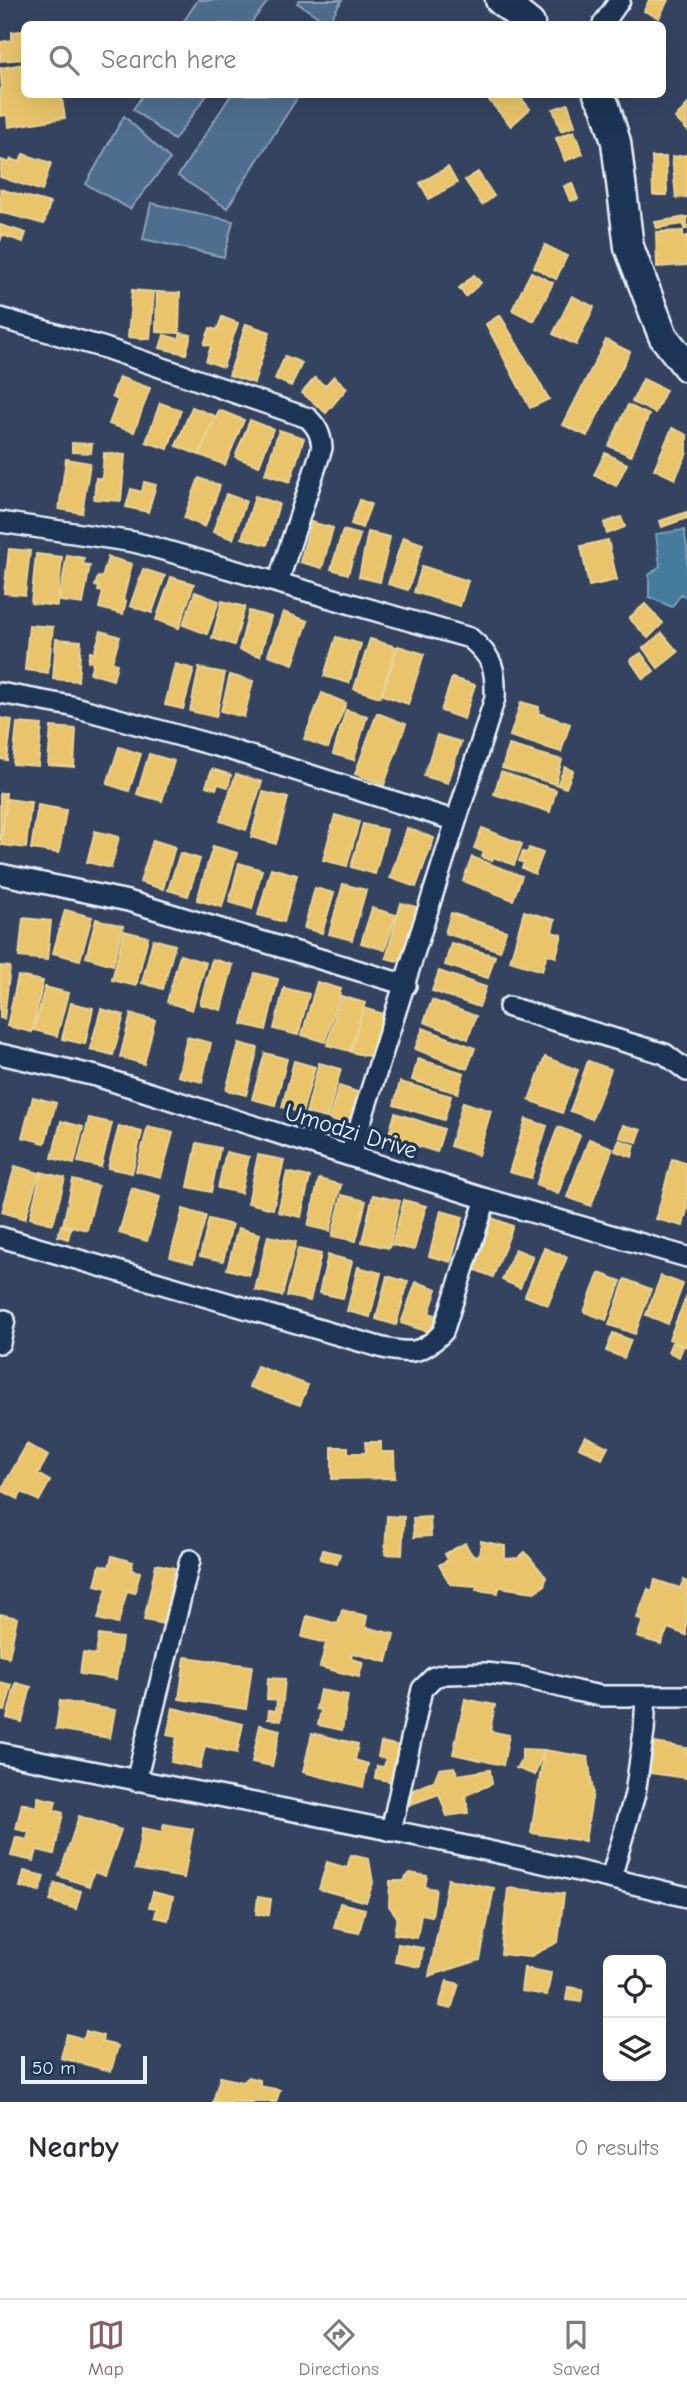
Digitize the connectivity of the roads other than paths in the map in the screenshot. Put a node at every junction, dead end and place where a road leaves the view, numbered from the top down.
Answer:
1 (500, 0) edge
2 (620, 0) edge
3 (526, 21) edge
4 (605, 21) edge
5 (600, 98) edge
6 (0, 318) edge
7 (687, 367) edge
8 (0, 522) edge
9 (278, 582) junction
10 (0, 693) edge
11 (456, 821) junction
12 (0, 874) edge
13 (405, 985) junction
14 (509, 1007) dead end
15 (0, 1054) edge
16 (687, 1071) edge
17 (350, 1156) junction
18 (486, 1199) junction
19 (0, 1237) edge
20 (687, 1257) edge
21 (5, 1320) dead end
22 (0, 1343) edge
23 (190, 1560) dead end
24 (646, 1696) junction
25 (687, 1696) edge
26 (0, 1753) edge
27 (136, 1781) junction
28 (391, 1831) junction
29 (611, 1878) junction
30 (687, 1897) edge

1 - 3 street
2 - 4 street
5 - 7 street
6 - 9 street
8 - 9 street
9 - 11 street
10 - 11 street
11 - 13 street
12 - 13 street
13 - 17 street
14 - 16 street
15 - 17 street, Umodzi Drive
17 - 18 street, Umodzi Drive
18 - 19 street
18 - 20 street, Umodzi Drive
21 - 22 street
23 - 27 street
24 - 25 street
24 - 28 street
24 - 29 street
26 - 27 street
27 - 28 street
28 - 29 street
29 - 30 street

